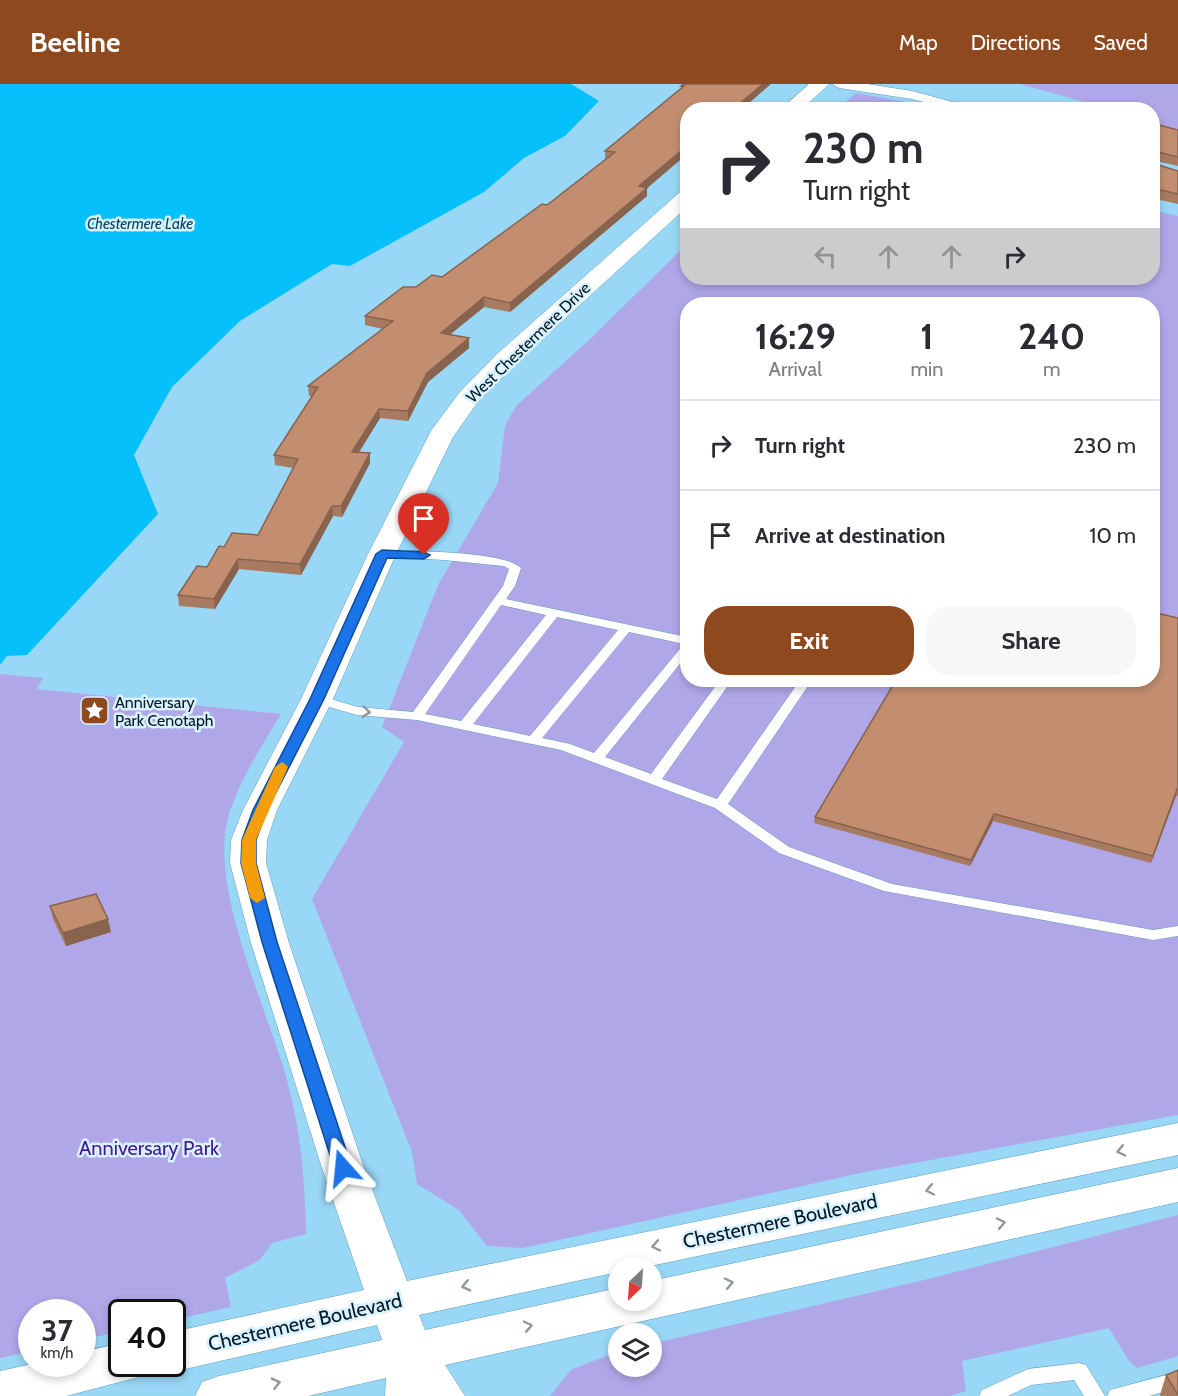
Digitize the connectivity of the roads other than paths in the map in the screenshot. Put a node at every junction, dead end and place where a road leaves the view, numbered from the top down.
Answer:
1 (820, 84) edge
2 (839, 84) edge
3 (799, 102) edge
4 (941, 102) edge
5 (680, 202) edge
6 (382, 554) junction
7 (498, 601) junction
8 (554, 613) junction
9 (626, 628) junction
10 (680, 640) edge
11 (680, 656) edge
12 (721, 687) edge
13 (801, 687) edge
14 (317, 699) junction
15 (417, 716) junction
16 (465, 725) junction
17 (533, 741) junction
18 (597, 759) junction
19 (654, 780) junction
20 (720, 806) junction
21 (1178, 931) edge
22 (1178, 1139) edge
23 (1178, 1185) edge
24 (662, 1297) edge
25 (392, 1303) junction
26 (614, 1311) edge
27 (186, 1349) edge
28 (108, 1366) edge
29 (410, 1375) edge
30 (1178, 1380) edge
31 (0, 1391) edge
32 (219, 1396) edge
33 (441, 1396) edge
34 (989, 1396) edge
35 (1095, 1396) edge
36 (1117, 1396) edge

1 - 3 street
2 - 4 street
5 - 6 street, West Chestermere Drive
6 - 7 lane
6 - 14 street, West Chestermere Drive
7 - 8 lane
7 - 15 lane
8 - 9 lane
8 - 16 lane
9 - 10 lane
9 - 17 lane
11 - 18 lane
12 - 19 lane
13 - 20 lane
14 -> 15 lane
14 - 25 street, West Chestermere Drive
15 - 16 lane
16 - 17 lane
17 - 18 lane
18 - 19 lane
19 - 20 lane
20 - 21 lane
22 -> 25 street, Chestermere Boulevard
24 -> 23 street
25 - 27 street, Chestermere Boulevard
25 - 29 street, West Chestermere Drive
29 -> 26 street
28 - 31 street
32 -> 29 street
29 - 33 street, West Chestermere Drive
30 - 36 lane
34 - 35 lane

